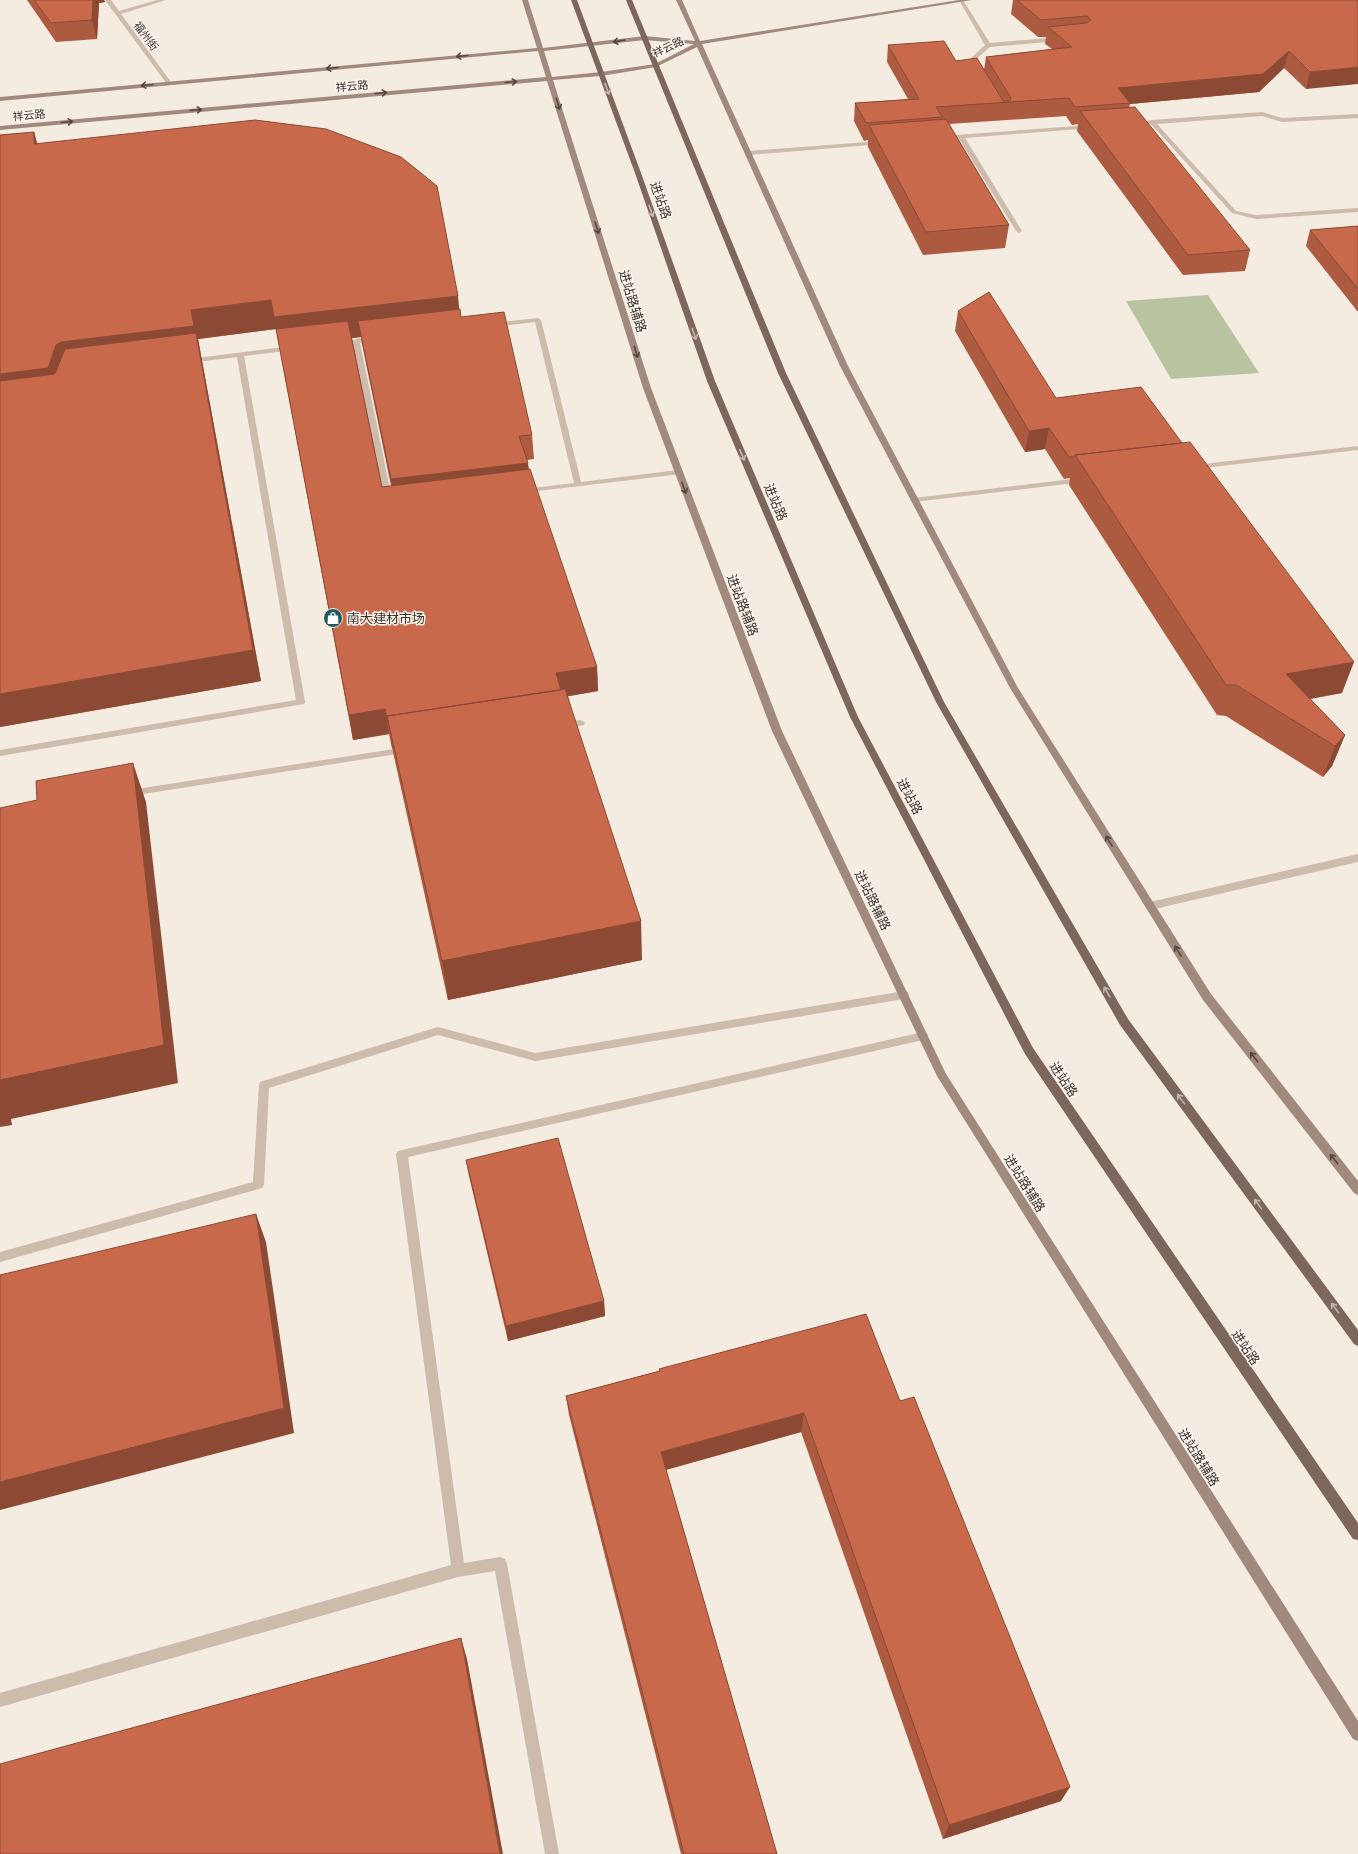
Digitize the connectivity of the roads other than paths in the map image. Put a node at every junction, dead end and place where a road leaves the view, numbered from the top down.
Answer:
1 (108, 0) edge
2 (163, 0) edge
3 (525, 0) edge
4 (574, 0) edge
5 (629, 0) edge
6 (679, 0) edge
7 (969, 0) edge
8 (961, 1) junction
9 (117, 13) junction
10 (645, 38) junction
11 (1069, 38) edge
12 (700, 43) junction
13 (590, 45) junction
14 (988, 45) junction
15 (541, 49) junction
16 (656, 65) junction
17 (978, 73) edge
18 (601, 74) junction
19 (550, 78) junction
20 (169, 83) junction
21 (0, 98) edge
22 (1358, 116) edge
23 (1152, 122) junction
24 (1129, 124) edge
25 (1098, 126) edge
26 (0, 128) edge
27 (961, 137) junction
28 (937, 139) edge
29 (890, 142) edge
30 (749, 153) junction
31 (1358, 210) edge
32 (1019, 231) dead end
33 (482, 326) edge
34 (379, 338) edge
35 (302, 347) edge
36 (240, 355) junction
37 (178, 362) edge
38 (1358, 448) edge
39 (1184, 468) edge
40 (678, 472) junction
41 (1089, 480) edge
42 (578, 484) junction
43 (516, 492) edge
44 (914, 500) junction
45 (390, 508) edge
46 (581, 723) dead end
47 (557, 726) edge
48 (416, 748) edge
49 (0, 753) edge
50 (118, 795) edge
51 (1358, 858) edge
52 (1150, 906) junction
53 (904, 995) junction
54 (923, 1036) junction
55 (1358, 1190) edge
56 (0, 1256) edge
57 (1358, 1340) edge
58 (1358, 1534) edge
59 (458, 1570) junction
60 (0, 1700) edge
61 (1358, 1734) edge
62 (552, 1854) edge

1 - 9 street, 福州街
2 - 9 street
3 - 15 street, 进站路辅路
4 - 13 main road, 进站路
5 - 10 main road
6 - 12 street
7 - 8 street, 祥云路
8 - 12 street, 祥云路
8 - 14 street
9 - 20 street, 福州街
10 - 12 street, 祥云路
10 -> 13 street, 祥云路
10 - 16 main road
11 - 14 street
12 - 16 street, 祥云路
12 - 30 street
13 - 15 street, 祥云路
13 - 18 main road, 进站路
14 - 17 street
15 - 19 street, 进站路辅路
15 -> 20 street, 祥云路
16 - 18 street, 祥云路
57 -> 16 main road
18 - 19 street, 祥云路
18 -> 58 main road, 进站路
26 -> 19 street, 祥云路
19 -> 40 street, 进站路辅路
20 -> 21 street, 祥云路
22 - 23 street
23 - 24 street
23 - 31 street
25 - 27 street
27 - 28 street
27 - 32 street
29 - 30 street
30 - 44 street
33 - 42 street
34 - 45 street
35 - 36 street
36 - 37 street
36 - 49 street
38 - 39 street
40 - 42 street
40 -> 53 street, 进站路辅路
41 - 44 street
42 - 43 street
52 -> 44 street
46 - 47 street
48 - 50 street
51 - 52 street
55 -> 52 street
53 - 54 street, 进站路辅路
53 - 56 street
54 - 59 street
54 - 61 street, 进站路辅路
59 - 60 street
59 - 62 street

